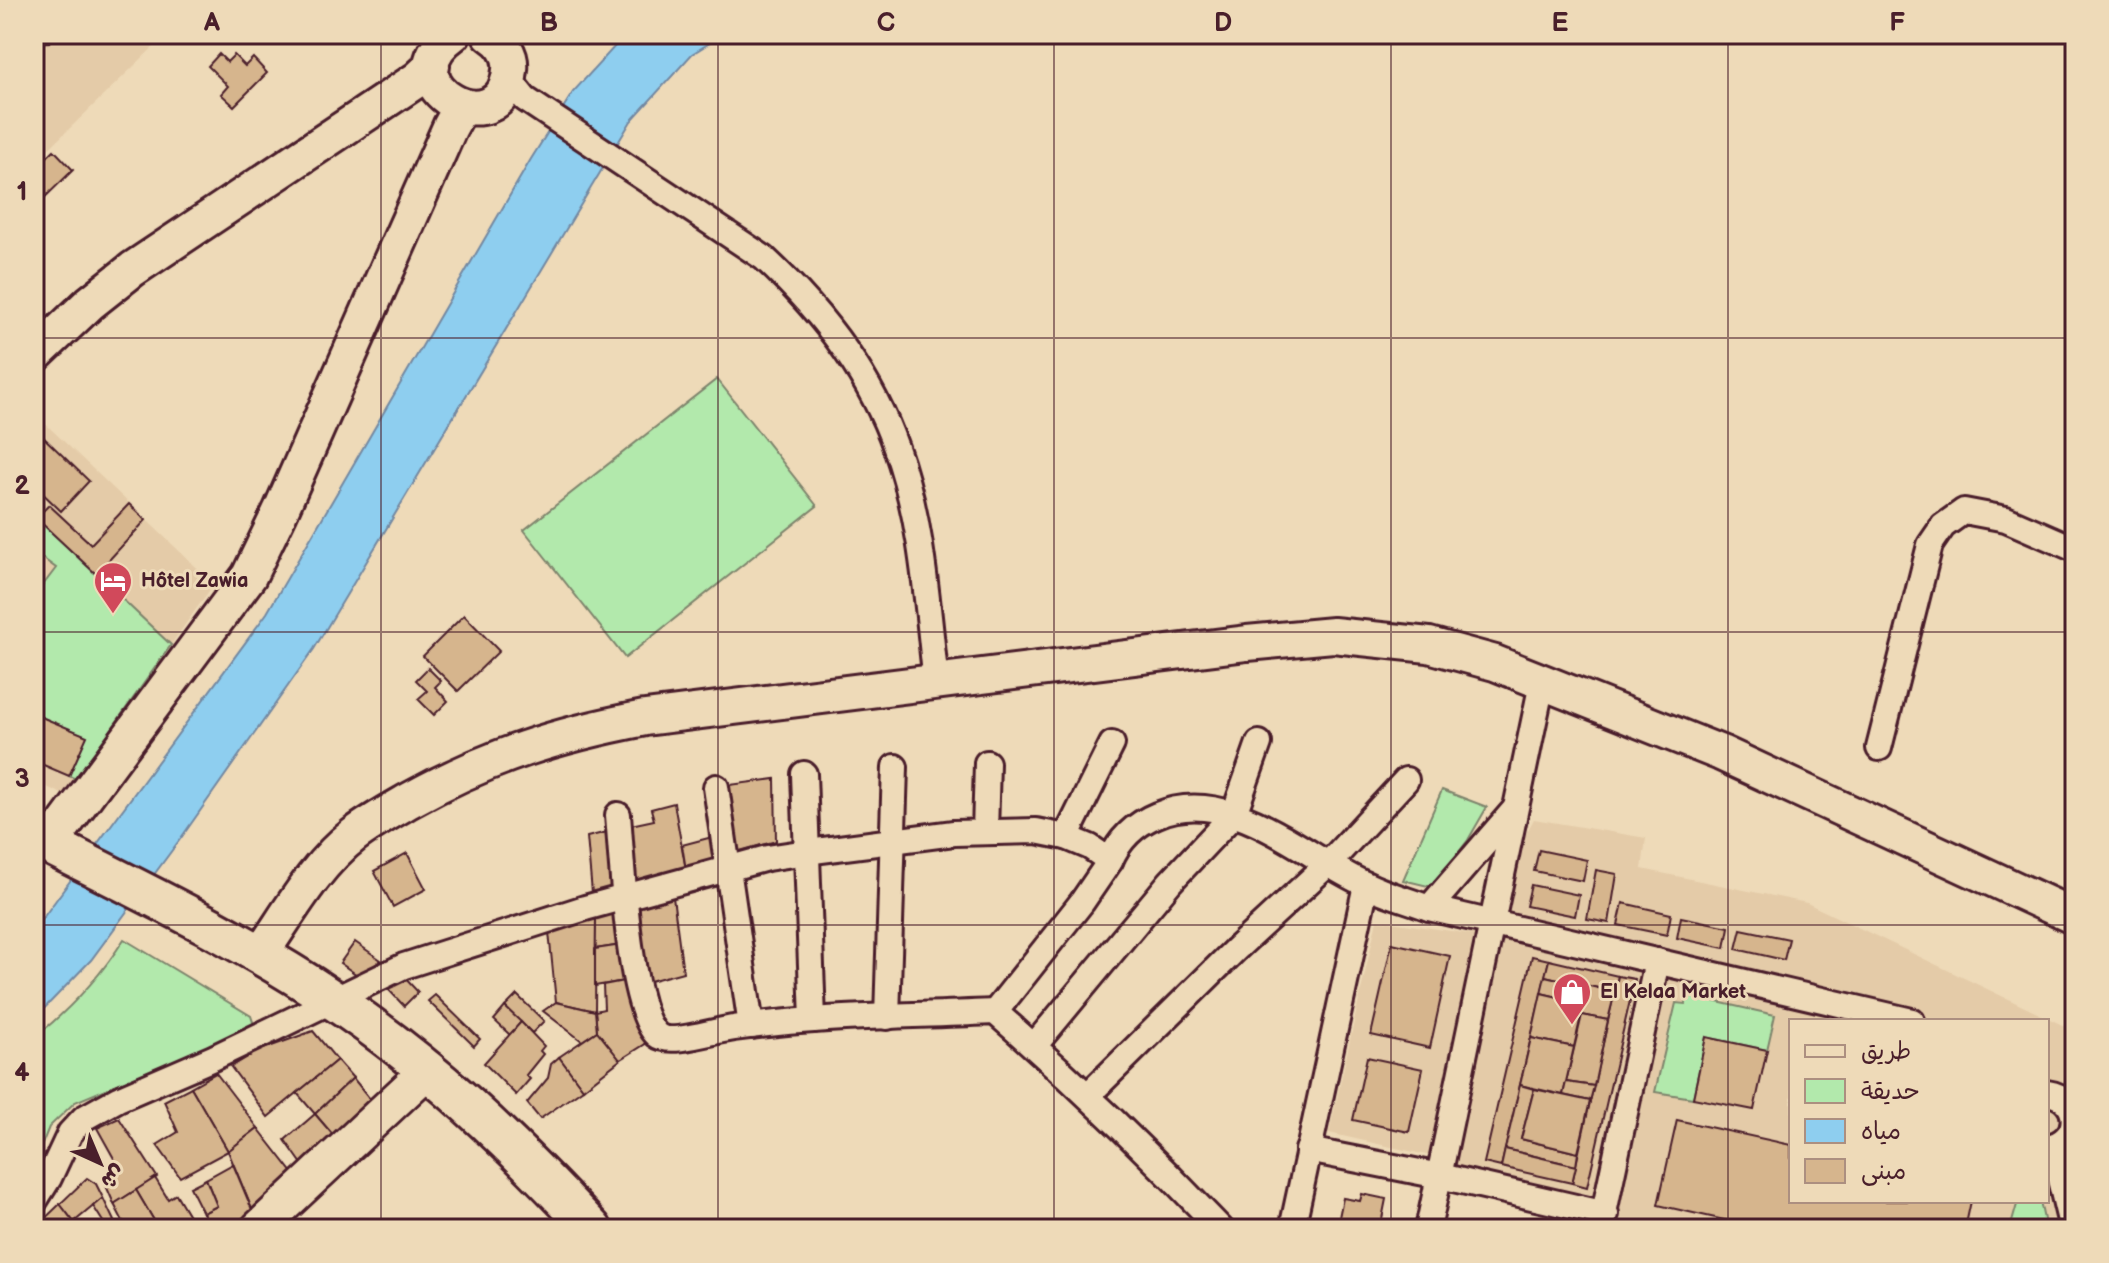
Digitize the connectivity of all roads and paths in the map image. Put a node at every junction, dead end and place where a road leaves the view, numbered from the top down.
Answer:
1 (436, 47) edge
2 (511, 71) edge
3 (461, 107) junction
4 (34, 356) edge
5 (2075, 549) edge
6 (936, 683) junction
7 (1542, 683) junction
8 (1259, 743) dead end
9 (1112, 744) dead end
10 (1879, 748) dead end
11 (987, 763) dead end
12 (895, 767) dead end
13 (804, 774) dead end
14 (1406, 780) dead end
15 (716, 787) dead end
16 (1517, 807) junction
17 (1234, 814) junction
18 (618, 815) dead end
19 (985, 832) junction
20 (1066, 837) junction
21 (894, 841) junction
22 (49, 844) edge
23 (807, 852) junction
24 (1110, 861) junction
25 (1328, 864) junction
26 (727, 869) junction
27 (1366, 885) junction
28 (626, 897) junction
29 (1429, 908) junction
30 (2075, 917) edge
31 (1493, 923) junction
32 (260, 955) junction
33 (1657, 961) junction
34 (334, 1000) junction
35 (995, 1012) junction
36 (887, 1017) junction
37 (1904, 1019) edge
38 (813, 1020) junction
39 (751, 1026) junction
40 (1034, 1046) junction
41 (429, 1069) junction
42 (2049, 1094) edge
43 (1088, 1095) junction
44 (2049, 1146) edge
45 (1308, 1150) junction
46 (1440, 1176) junction
47 (34, 1202) edge
48 (1603, 1222) edge
49 (258, 1229) edge
50 (592, 1229) edge
51 (1221, 1229) edge
52 (1292, 1229) edge
53 (1428, 1229) edge
54 (2072, 1229) edge

1 - 3 main road
1 - 4 main road
2 - 3 main road
2 - 6 street
3 - 22 main road
5 - 10 street
6 - 7 main road
6 - 32 main road
7 - 16 street
7 - 30 main road
8 - 17 street
9 - 20 street
11 - 19 street
12 - 21 street
13 - 23 street
14 - 25 street
15 - 26 street
16 - 29 street
16 - 31 street
17 - 24 street
17 - 25 street
17 - 40 street
18 - 28 street
19 - 20 street
19 - 21 street
20 - 24 street
21 - 23 street
21 - 36 street
22 - 32 main road
23 - 26 street
23 - 38 street
24 - 35 street
25 - 27 street
25 - 43 street
26 - 28 street
26 - 39 street
27 - 29 street
27 - 45 street
28 - 34 street
28 - 39 street
29 - 31 street
31 - 33 street
31 - 46 street
32 - 34 main road
33 - 37 street
33 - 48 street
34 - 41 main road
34 - 47 street
35 - 36 street
35 - 40 street
36 - 38 street
38 - 39 street
40 - 43 street
41 - 49 main road
41 - 50 main road
42 - 44 street
43 - 51 street
44 - 54 street
45 - 46 street
45 - 52 street
46 - 48 street
46 - 53 street

